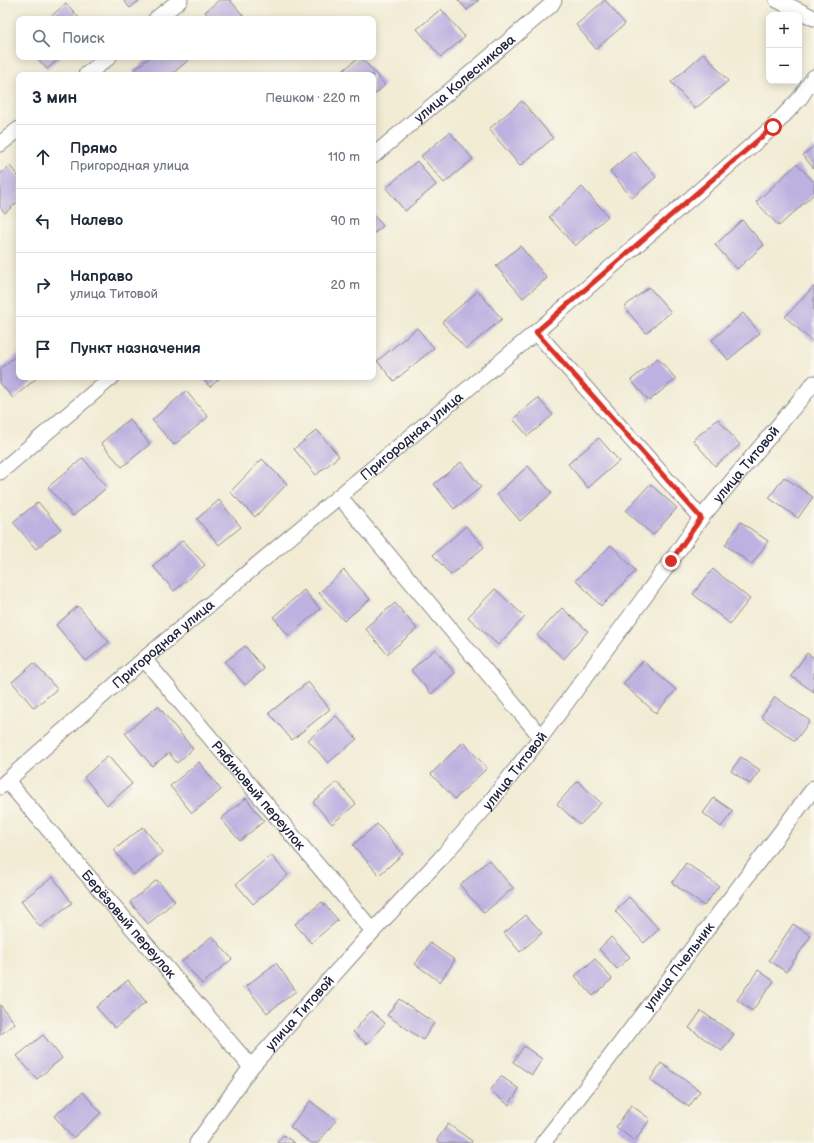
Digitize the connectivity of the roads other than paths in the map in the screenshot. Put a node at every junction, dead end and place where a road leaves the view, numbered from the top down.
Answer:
1 (180, 0) edge
2 (554, 0) edge
3 (777, 0) edge
4 (160, 16) edge
5 (814, 18) edge
6 (105, 60) edge
7 (90, 72) edge
8 (814, 77) edge
9 (16, 131) edge
10 (0, 144) edge
11 (376, 153) edge
12 (536, 332) junction
13 (108, 380) edge
14 (814, 383) edge
15 (0, 472) edge
16 (340, 497) junction
17 (701, 518) junction
18 (144, 660) junction
19 (541, 737) junction
20 (4, 784) edge
21 (814, 788) edge
22 (372, 931) junction
23 (251, 1067) junction
24 (197, 1143) edge
25 (543, 1143) edge

1 - 4 street
2 - 11 street, улица Колесникова
3 - 5 street
6 - 7 street
8 - 12 street, Пригородная улица
9 - 10 street
12 - 16 street, Пригородная улица
12 - 17 street
13 - 15 street
14 - 17 street, улица Титовой
16 - 18 street, Пригородная улица
16 - 19 street
17 - 19 street, улица Титовой
18 - 20 street, Пригородная улица
18 - 22 street, Рябиновый переулок
19 - 22 street, улица Титовой
20 - 23 street, Берёзовый переулок
21 - 25 street, улица Пчельник
22 - 23 street, улица Титовой
23 - 24 street, улица Титовой

